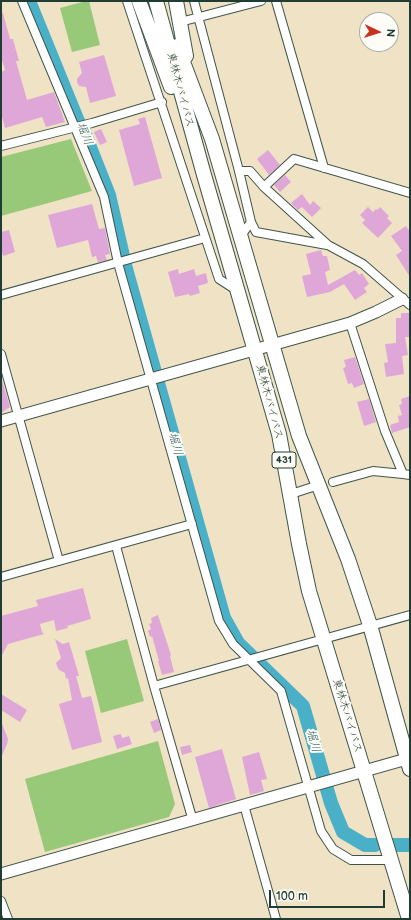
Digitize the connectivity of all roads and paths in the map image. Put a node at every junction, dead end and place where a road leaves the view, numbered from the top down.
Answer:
1 (22, 1) edge
2 (128, 1) edge
3 (139, 1) edge
4 (156, 1) edge
5 (159, 1) edge
6 (176, 1) edge
7 (194, 1) edge
8 (261, 1) edge
9 (276, 1) edge
10 (198, 18) junction
11 (184, 21) dead end
12 (162, 102) junction
13 (75, 127) junction
14 (212, 139) junction
15 (1, 146) edge
16 (324, 168) junction
17 (239, 171) junction
18 (204, 175) junction
19 (264, 187) junction
20 (410, 193) edge
21 (251, 222) junction
22 (240, 237) junction
23 (205, 238) junction
24 (328, 245) junction
25 (118, 263) junction
26 (238, 290) junction
27 (1, 295) edge
28 (406, 302) edge
29 (350, 323) junction
30 (272, 345) junction
31 (255, 350) junction
32 (1, 354) edge
33 (150, 379) junction
34 (19, 416) junction
35 (1, 421) edge
36 (407, 474) edge
37 (333, 482) dead end
38 (319, 485) junction
39 (290, 494) junction
40 (192, 524) junction
41 (116, 546) junction
42 (59, 561) junction
43 (1, 577) edge
44 (410, 615) edge
45 (370, 625) junction
46 (323, 638) junction
47 (249, 659) junction
48 (154, 686) junction
49 (409, 762) edge
50 (364, 771) junction
51 (308, 787) junction
52 (244, 805) junction
53 (193, 820) junction
54 (391, 860) junction
55 (1, 874) edge
56 (1, 901) edge
57 (409, 918) edge
58 (8, 919) edge
59 (276, 919) edge

1 - 13 street
2 - 12 street
3 - 18 highway
4 - 18 highway, 東林木バイパス / 431
5 - 14 highway, 東林木バイパス / 431
6 - 14 highway
7 - 10 street
8 - 10 street
9 - 16 street
10 - 11 street
10 - 17 street
12 - 13 street
12 - 23 street
13 - 15 street
13 - 25 street
14 - 22 highway, 東林木バイパス / 431
16 - 19 street
16 - 20 street
17 - 19 street
17 - 21 street
18 - 26 highway, 東林木バイパス / 431
19 - 24 street
21 - 22 street
21 - 24 street
22 - 30 highway, 東林木バイパス / 431
23 - 25 street
23 - 26 street
24 - 28 street
25 - 27 street
25 - 33 street
26 - 31 highway, 東林木バイパス / 431
28 - 29 street
29 - 30 street
29 - 36 street
30 - 31 street
30 - 38 highway, 東林木バイパス / 431
31 - 33 street
31 - 39 highway, 東林木バイパス / 431
32 - 34 street
33 - 34 street
33 - 40 street
34 - 35 street
34 - 42 street
36 - 37 street
38 - 39 street
38 - 45 highway, 東林木バイパス / 431
39 - 46 highway, 東林木バイパス / 431
40 - 41 street
40 - 47 street
41 - 42 street
41 - 48 street
42 - 43 street
44 - 45 street
45 - 46 street
45 - 49 highway, 東林木バイパス / 431
46 - 47 street
46 - 50 highway, 東林木バイパス / 431
47 - 48 street
47 - 51 street
48 - 53 street
49 - 50 street
50 - 51 street
50 - 54 highway, 東林木バイパス / 431
51 - 52 street
51 - 54 street
52 - 53 street
52 - 59 street
53 - 55 street
54 - 57 highway, 東林木バイパス / 431
56 - 58 street

